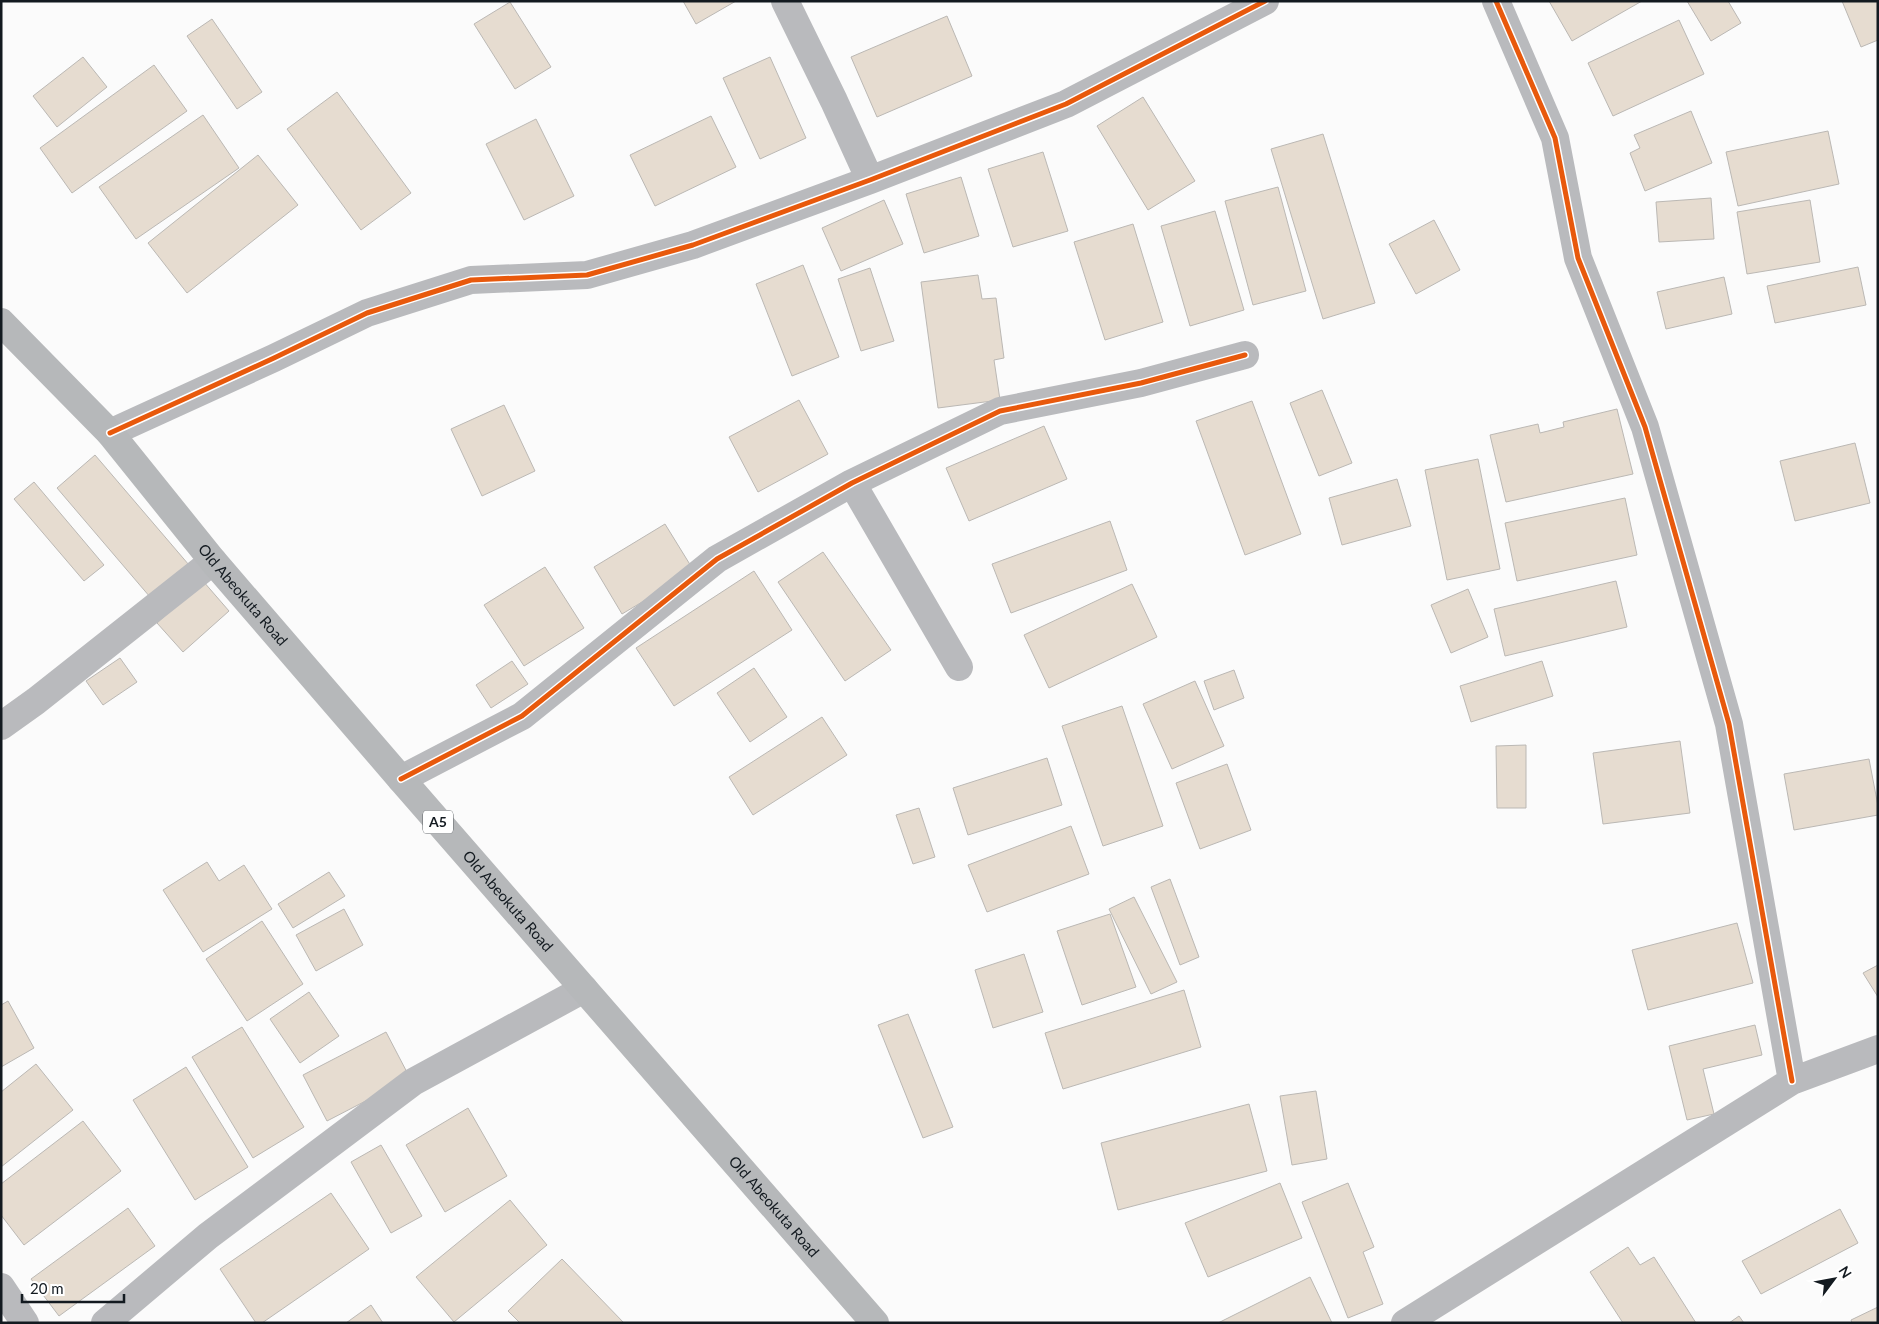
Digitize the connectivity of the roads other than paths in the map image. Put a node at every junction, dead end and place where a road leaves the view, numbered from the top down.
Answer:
1 (785, 1) edge
2 (1265, 1) edge
3 (1496, 1) edge
4 (870, 180) junction
5 (1, 322) edge
6 (1245, 355) dead end
7 (110, 433) junction
8 (852, 483) junction
9 (213, 561) junction
10 (959, 667) dead end
11 (1, 726) edge
12 (401, 779) junction
13 (584, 989) junction
14 (1878, 1050) edge
15 (1792, 1081) junction
16 (1, 1287) edge
17 (25, 1323) edge
18 (105, 1323) edge
19 (875, 1323) edge
20 (1405, 1323) edge

1 - 4 street
2 - 4 street
3 - 15 street
4 - 7 street
5 - 7 highway, Old Abeokuta Road / A5
6 - 8 street
7 - 9 highway, Old Abeokuta Road / A5
8 - 10 street
8 - 12 street
9 - 11 street
9 - 12 highway, Old Abeokuta Road / A5
12 - 13 highway, Old Abeokuta Road / A5
13 - 18 street
13 - 19 highway, Old Abeokuta Road / A5
14 - 15 street
15 - 20 street
16 - 17 street

